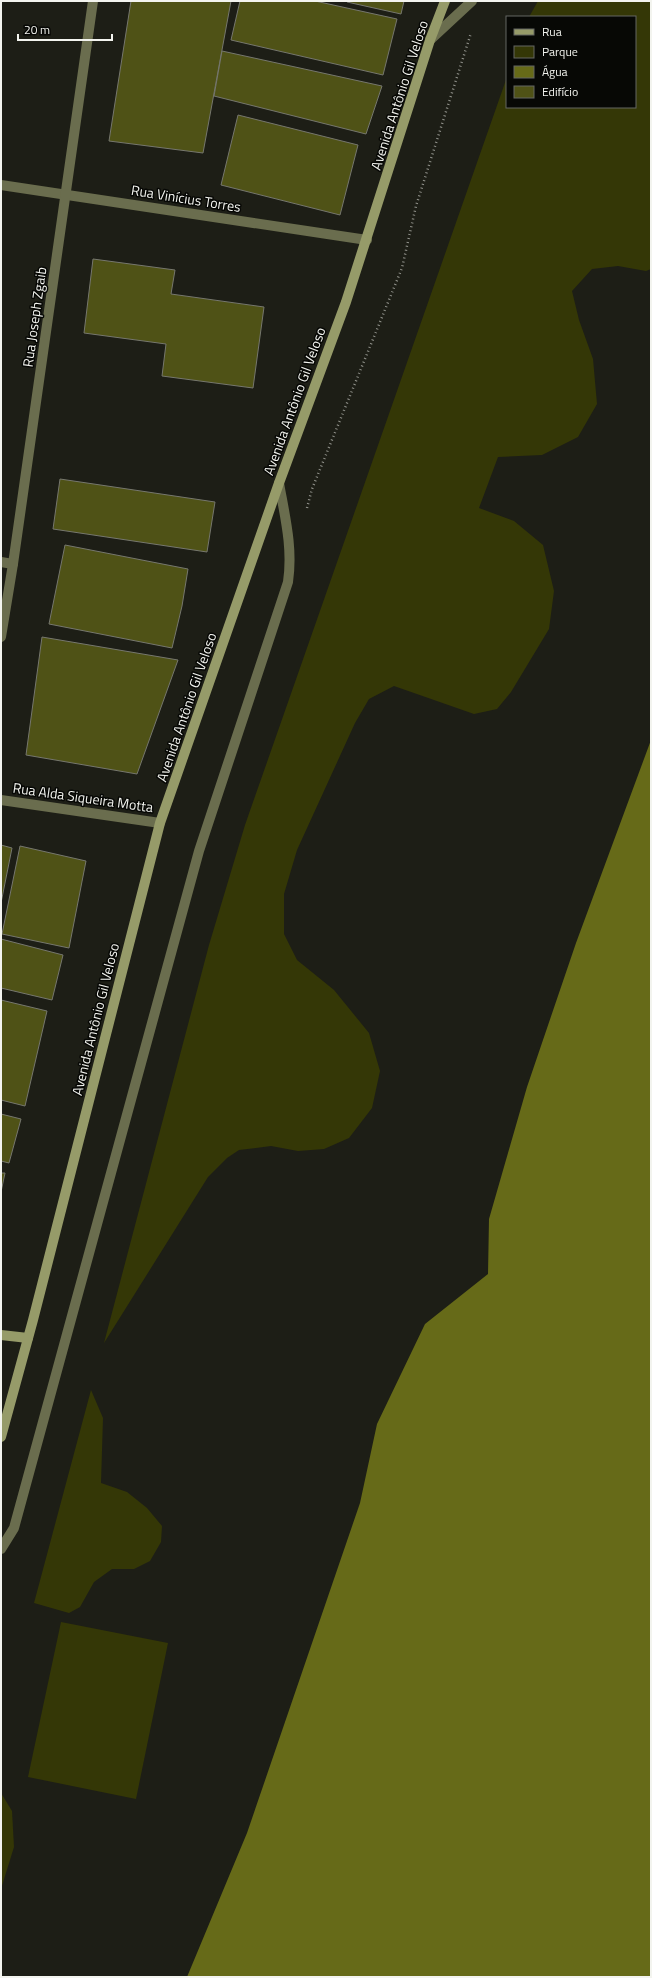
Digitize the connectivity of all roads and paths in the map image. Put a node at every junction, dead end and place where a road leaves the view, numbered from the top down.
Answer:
1 (93, 1) edge
2 (445, 1) edge
3 (472, 1) edge
4 (430, 40) junction
5 (1, 185) edge
6 (66, 194) junction
7 (367, 240) junction
8 (279, 484) junction
9 (1, 562) edge
10 (13, 564) junction
11 (1, 636) edge
12 (1, 800) edge
13 (160, 823) junction
14 (1, 1334) edge
15 (28, 1338) junction
16 (1, 1437) edge
17 (1, 1549) edge

1 - 6 street, Rua Joseph Zgaib
2 - 4 main road, Avenida Antônio Gil Veloso
3 - 4 street
4 - 7 main road, Avenida Antônio Gil Veloso
5 - 6 street, Rua Vinícius Torres
6 - 7 street, Rua Vinícius Torres
6 - 10 street, Rua Joseph Zgaib
7 - 8 main road, Avenida Antônio Gil Veloso
8 - 13 main road, Avenida Antônio Gil Veloso
8 - 17 street
9 - 10 street
10 - 11 street, Rua Joseph Zgaib
12 - 13 street, Rua Alda Siqueira Motta
13 - 15 main road, Avenida Antônio Gil Veloso
14 - 15 main road
15 - 16 main road, Avenida Antônio Gil Veloso

